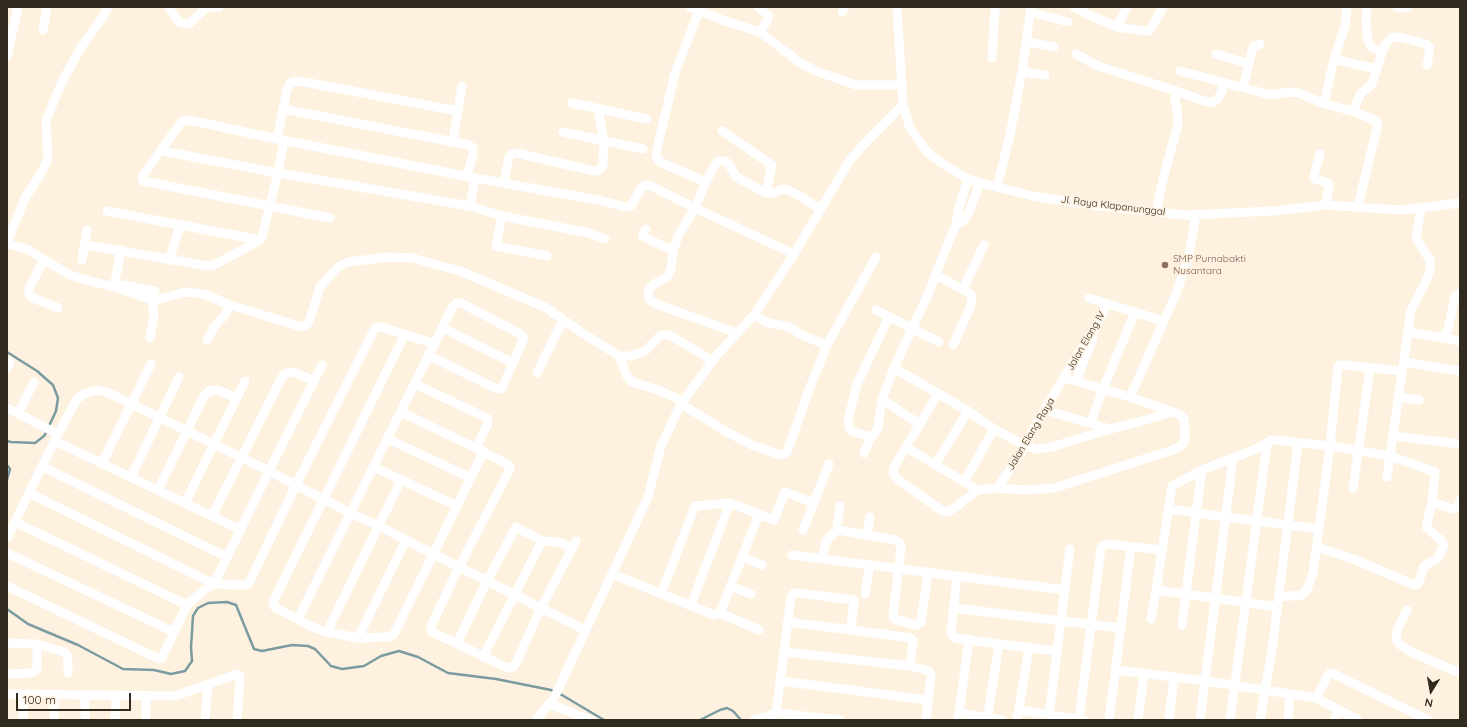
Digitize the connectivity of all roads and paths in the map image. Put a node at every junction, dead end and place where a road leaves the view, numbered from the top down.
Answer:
1 (18, 7) edge
2 (47, 7) edge
3 (108, 7) edge
4 (169, 7) edge
5 (207, 7) edge
6 (210, 7) edge
7 (219, 7) edge
8 (690, 7) edge
9 (758, 7) edge
10 (897, 7) edge
11 (997, 7) edge
12 (1074, 7) edge
13 (1127, 7) edge
14 (1163, 7) edge
15 (1347, 7) edge
16 (1368, 7) edge
17 (1397, 7) edge
18 (1408, 7) edge
19 (1031, 10) edge
20 (699, 11) junction
21 (1089, 11) edge
22 (1068, 22) dead end
23 (1117, 27) junction
24 (43, 30) dead end
25 (760, 32) junction
26 (1027, 42) junction
27 (1260, 44) dead end
28 (1054, 47) dead end
29 (1382, 52) junction
30 (1076, 54) dead end
31 (1216, 54) dead end
32 (7, 57) edge
33 (992, 58) dead end
34 (1334, 59) junction
35 (1249, 64) junction
36 (1427, 65) dead end
37 (1376, 69) junction
38 (1180, 71) dead end
39 (1022, 72) junction
40 (1045, 75) dead end
41 (1225, 83) junction
42 (902, 85) junction
43 (462, 86) dead end
44 (1243, 87) junction
45 (1176, 91) junction
46 (572, 103) dead end
47 (1324, 104) junction
48 (903, 105) junction
49 (283, 109) junction
50 (598, 109) junction
51 (458, 111) junction
52 (1353, 111) junction
53 (647, 119) dead end
54 (722, 131) dead end
55 (563, 132) dead end
56 (280, 140) junction
57 (604, 140) junction
58 (453, 141) junction
59 (643, 149) dead end
60 (162, 151) junction
61 (1320, 154) dead end
62 (278, 173) junction
63 (471, 177) junction
64 (968, 179) junction
65 (706, 182) junction
66 (504, 183) junction
67 (980, 183) junction
68 (997, 187) junction
69 (766, 193) junction
70 (1460, 203) edge
71 (1326, 205) junction
72 (470, 206) junction
73 (1358, 206) junction
74 (270, 207) junction
75 (695, 208) junction
76 (820, 209) junction
77 (1421, 209) junction
78 (106, 212) dead end
79 (1156, 212) junction
80 (1196, 215) junction
81 (502, 216) junction
82 (330, 218) dead end
83 (956, 224) junction
84 (180, 226) junction
85 (646, 229) dead end
86 (87, 230) dead end
87 (605, 239) dead end
88 (260, 240) junction
89 (7, 243) edge
90 (85, 245) junction
91 (984, 245) dead end
92 (121, 250) junction
93 (673, 251) junction
94 (794, 254) junction
95 (547, 256) dead end
96 (876, 257) dead end
97 (44, 258) junction
98 (82, 260) dead end
99 (169, 260) junction
100 (936, 274) junction
101 (114, 286) junction
102 (963, 289) junction
103 (1460, 294) edge
104 (154, 296) junction
105 (1089, 298) dead end
106 (1107, 304) junction
107 (230, 305) junction
108 (58, 308) dead end
109 (876, 310) dead end
110 (1135, 312) junction
111 (754, 315) junction
112 (888, 317) junction
113 (564, 320) junction
114 (1163, 321) junction
115 (1099, 322) junction
116 (443, 328) junction
117 (914, 328) junction
118 (737, 332) junction
119 (1408, 332) junction
120 (406, 334) junction
121 (1440, 337) junction
122 (150, 338) dead end
123 (207, 340) dead end
124 (1460, 341) edge
125 (940, 342) dead end
126 (435, 344) junction
127 (826, 345) junction
128 (953, 345) dead end
129 (430, 356) junction
130 (619, 356) junction
131 (713, 361) junction
132 (151, 364) dead end
133 (513, 364) junction
134 (322, 365) dead end
135 (1403, 367) junction
136 (894, 368) junction
137 (1370, 368) junction
138 (1460, 371) edge
139 (537, 373) dead end
140 (179, 377) dead end
141 (1064, 378) junction
142 (245, 381) dead end
143 (314, 381) junction
144 (1076, 381) junction
145 (34, 382) dead end
146 (416, 384) junction
147 (1103, 389) junction
148 (938, 394) junction
149 (1130, 397) junction
150 (1398, 397) junction
151 (237, 398) junction
152 (882, 399) junction
153 (1419, 400) dead end
154 (682, 402) junction
155 (132, 404) junction
156 (7, 408) edge
157 (968, 410) junction
158 (1045, 410) junction
159 (401, 412) junction
160 (1172, 412) junction
161 (18, 413) junction
162 (159, 417) junction
163 (1091, 422) junction
164 (919, 424) junction
165 (1110, 428) junction
166 (994, 429) junction
167 (186, 431) junction
168 (55, 435) junction
169 (1393, 436) junction
170 (871, 437) junction
171 (388, 439) junction
172 (1298, 443) junction
173 (214, 444) junction
174 (1268, 444) junction
175 (1460, 444) edge
176 (1026, 446) junction
177 (1330, 446) junction
178 (906, 447) junction
179 (480, 450) junction
180 (1359, 451) junction
181 (864, 453) dead end
182 (1390, 456) junction
183 (242, 458) junction
184 (1233, 458) junction
185 (102, 463) junction
186 (829, 464) dead end
187 (935, 465) junction
188 (43, 467) junction
189 (374, 467) junction
190 (1202, 470) junction
191 (269, 471) junction
192 (130, 477) junction
193 (1387, 477) dead end
194 (471, 478) junction
195 (401, 480) junction
196 (964, 482) junction
197 (296, 485) junction
198 (997, 488) junction
199 (1353, 488) dead end
200 (158, 490) junction
201 (978, 490) junction
202 (29, 493) junction
203 (324, 500) junction
204 (1460, 500) edge
205 (1432, 502) junction
206 (185, 503) junction
207 (730, 503) junction
208 (814, 503) junction
209 (457, 506) junction
210 (840, 506) dead end
211 (1169, 509) junction
212 (350, 513) junction
213 (1196, 513) junction
214 (759, 514) junction
215 (212, 516) junction
216 (870, 517) dead end
217 (1226, 517) junction
218 (1257, 521) junction
219 (15, 522) junction
220 (1288, 525) junction
221 (379, 526) junction
222 (838, 529) junction
223 (1319, 529) junction
224 (240, 530) junction
225 (803, 530) dead end
226 (867, 535) junction
227 (7, 538) edge
228 (406, 540) junction
229 (542, 541) junction
230 (1131, 547) junction
231 (1317, 547) junction
232 (1070, 549) dead end
233 (1162, 550) junction
234 (7, 553) edge
235 (433, 554) junction
236 (792, 555) dead end
237 (227, 557) junction
238 (742, 557) junction
239 (822, 558) junction
240 (762, 565) dead end
241 (870, 565) junction
242 (459, 567) junction
243 (898, 568) junction
244 (928, 572) junction
245 (612, 574) junction
246 (957, 576) junction
247 (487, 581) junction
248 (214, 584) junction
249 (7, 586) edge
250 (730, 586) junction
251 (1065, 590) junction
252 (1156, 590) junction
253 (515, 594) junction
254 (661, 594) junction
255 (751, 594) dead end
256 (866, 594) dead end
257 (1187, 595) junction
258 (1279, 597) junction
259 (1216, 598) junction
260 (1246, 602) junction
261 (187, 605) junction
262 (690, 605) junction
263 (1278, 606) junction
264 (541, 608) junction
265 (953, 608) junction
266 (1407, 610) dead end
267 (720, 613) junction
268 (298, 619) junction
269 (1151, 619) dead end
270 (787, 622) junction
271 (1061, 622) junction
272 (917, 625) junction
273 (1090, 625) junction
274 (1182, 625) dead end
275 (1121, 628) junction
276 (585, 630) junction
277 (759, 630) dead end
278 (852, 630) junction
279 (174, 632) junction
280 (327, 632) junction
281 (358, 638) junction
282 (911, 638) junction
283 (969, 639) junction
284 (7, 643) edge
285 (457, 643) junction
286 (37, 644) junction
287 (999, 644) junction
288 (1029, 647) junction
289 (1057, 651) junction
290 (785, 652) junction
291 (483, 657) junction
292 (910, 666) junction
293 (1116, 670) junction
294 (68, 673) dead end
295 (1144, 673) junction
296 (1460, 673) edge
297 (7, 674) edge
298 (1174, 677) junction
299 (1206, 680) junction
300 (781, 682) junction
301 (208, 684) junction
302 (1234, 685) junction
303 (1265, 689) junction
304 (7, 694) edge
305 (24, 694) junction
306 (54, 694) junction
307 (1290, 694) junction
308 (116, 695) junction
309 (85, 696) junction
310 (146, 696) junction
311 (1316, 698) junction
312 (928, 700) junction
313 (552, 701) junction
314 (1019, 710) junction
315 (1339, 711) junction
316 (1049, 715) junction
317 (776, 716) edge
318 (958, 717) edge
319 (987, 719) edge
320 (23, 720) edge
321 (54, 720) edge
322 (85, 720) edge
323 (116, 720) edge
324 (146, 720) edge
325 (205, 720) edge
326 (237, 720) edge
327 (536, 720) edge
328 (590, 720) edge
329 (754, 720) edge
330 (840, 720) edge
331 (926, 720) edge
332 (1002, 720) edge
333 (1017, 720) edge
334 (1081, 720) edge
335 (1109, 720) edge
336 (1138, 720) edge
337 (1169, 720) edge
338 (1200, 720) edge
339 (1230, 720) edge
340 (1260, 720) edge
341 (1288, 720) edge
342 (1334, 720) edge
343 (1358, 720) edge
344 (1428, 720) edge

1 - 32 street
2 - 24 street
3 - 89 street
4 - 5 street
6 - 7 street
8 - 20 street
9 - 25 street
10 - 42 street, Jl. Raya Klapanunggal
11 - 33 street
12 - 21 street
13 - 23 street
14 - 23 street
15 - 34 street
16 - 29 street
17 - 18 street
19 - 22 street
19 - 26 street
20 - 25 street
20 - 65 street
21 - 23 street
25 - 42 street
26 - 28 street
26 - 39 street
27 - 35 street
29 - 36 street
29 - 37 street
30 - 45 street
31 - 35 street
34 - 37 street
34 - 47 street
35 - 44 street
37 - 52 street
38 - 41 street
39 - 40 street
39 - 68 street
41 - 44 street
41 - 45 street
42 - 48 street, Jl. Raya Klapanunggal
43 - 51 street
44 - 47 street
45 - 79 street
46 - 50 street
47 - 52 street
48 - 64 street, Jl. Raya Klapanunggal
48 - 76 street
49 - 51 street
49 - 56 street
49 - 58 street
50 - 53 street
50 - 57 street
51 - 58 street
52 - 73 street
54 - 69 street
55 - 57 street
56 - 60 street
56 - 62 street
56 - 63 street
57 - 59 street
57 - 66 street
58 - 63 street
60 - 62 street
60 - 74 street
61 - 71 street
62 - 72 street
62 - 74 street
63 - 66 street
63 - 72 street
64 - 67 street, Jl. Raya Klapanunggal
64 - 83 street
65 - 69 street
65 - 75 street
66 - 75 street
67 - 68 street, Jl. Raya Klapanunggal
67 - 83 street
68 - 79 street, Jl. Raya Klapanunggal
69 - 76 street
70 - 77 street, Jl. Raya Klapanunggal
71 - 73 street, Jl. Raya Klapanunggal
71 - 80 street, Jl. Raya Klapanunggal
72 - 81 street
73 - 77 street, Jl. Raya Klapanunggal
74 - 82 street
74 - 88 street
75 - 93 street
75 - 94 street
76 - 94 street
77 - 119 street
78 - 84 street
79 - 80 street, Jl. Raya Klapanunggal
80 - 114 street
81 - 87 street
81 - 95 street
83 - 100 street
84 - 88 street
84 - 99 street
85 - 93 street
86 - 90 street
88 - 99 street
89 - 97 street
90 - 92 street
90 - 98 street
91 - 102 street
92 - 99 street
92 - 101 street
93 - 118 street
94 - 111 street
96 - 127 street
97 - 101 street
97 - 108 street
100 - 102 street
100 - 117 street
101 - 104 street
102 - 128 street
103 - 121 street
104 - 107 street
104 - 122 street
105 - 106 street
106 - 110 street
106 - 115 street, Jalan Elang IV
107 - 113 street
107 - 123 street
109 - 112 street
110 - 114 street
110 - 147 street
111 - 118 street
111 - 127 street
112 - 117 street
112 - 170 street
113 - 130 street
113 - 139 street
114 - 149 street
115 - 141 street, Jalan Elang IV
115 - 144 street
116 - 126 street
116 - 133 street
116 - 133 street
117 - 125 street
117 - 136 street
118 - 131 street
119 - 121 street
119 - 135 street
120 - 126 street
120 - 197 street
120 - 203 street
121 - 124 street
126 - 129 street
127 - 154 street
129 - 133 street
129 - 146 street
130 - 131 street
130 - 154 street
131 - 154 street
132 - 155 street
134 - 143 street
135 - 137 street
135 - 138 street
135 - 150 street
136 - 148 street
136 - 152 street
137 - 177 street
137 - 180 street
140 - 162 street
141 - 144 street
141 - 158 street, Jalan Elang Raya
142 - 151 street
143 - 183 street
143 - 191 street
144 - 147 street
145 - 161 street
146 - 159 street
146 - 179 street
147 - 149 street
147 - 163 street
148 - 157 street
148 - 164 street
149 - 160 street
150 - 153 street
150 - 169 street
151 - 167 street
151 - 173 street
152 - 164 street
152 - 170 street
154 - 245 street
155 - 162 street
155 - 168 street
155 - 185 street
156 - 161 street
157 - 166 street
157 - 187 street
158 - 163 street
158 - 176 street, Jalan Elang Raya
159 - 171 street
159 - 179 street
160 - 165 street
160 - 198 street
161 - 168 street
162 - 167 street
162 - 192 street
163 - 165 street
164 - 178 street
165 - 176 street
166 - 176 street
166 - 196 street
167 - 173 street
167 - 200 street
168 - 185 street
168 - 188 street
169 - 175 street
169 - 182 street
170 - 181 street
171 - 189 street
171 - 194 street
172 - 174 street
172 - 177 street
172 - 220 street
173 - 183 street
173 - 206 street
174 - 184 street
174 - 218 street
176 - 198 street, Jalan Elang Raya
177 - 180 street
177 - 223 street
178 - 187 street
178 - 201 street
179 - 194 street
179 - 242 street
180 - 182 street
180 - 199 street
182 - 193 street
182 - 205 street
183 - 191 street
183 - 215 street
184 - 190 street
184 - 217 street
185 - 192 street
186 - 208 street
187 - 196 street
188 - 202 street
188 - 237 street
189 - 195 street
189 - 212 street
190 - 211 street
190 - 213 street
191 - 197 street
191 - 224 street
192 - 200 street
194 - 209 street
195 - 209 street
195 - 221 street
196 - 201 street
197 - 203 street
197 - 248 street
198 - 201 street
200 - 206 street
202 - 219 street
202 - 248 street
203 - 212 street
203 - 268 street
204 - 205 street
205 - 231 street
206 - 215 street
207 - 214 street
207 - 254 street
207 - 262 street
208 - 214 street
208 - 225 street
209 - 235 street
210 - 222 street
211 - 213 street
211 - 233 street
212 - 221 street
212 - 268 street
213 - 217 street
213 - 257 street
214 - 238 street
215 - 224 street
216 - 226 street
217 - 218 street
217 - 259 street
218 - 220 street
218 - 260 street
219 - 227 street
219 - 261 street
220 - 223 street
220 - 258 street
221 - 228 street
221 - 280 street
222 - 226 street
222 - 239 street
223 - 231 street
224 - 237 street
226 - 243 street
228 - 235 street
228 - 281 street
229 - 247 street
229 - 253 street
229 - 264 street
230 - 233 street
230 - 273 street
230 - 275 street
231 - 258 street
232 - 251 street
233 - 252 street
234 - 279 street
235 - 242 street
235 - 281 street
236 - 239 street
237 - 248 street
238 - 240 street
238 - 250 street
239 - 241 street
241 - 243 street
241 - 256 street
242 - 247 street
242 - 285 street
243 - 244 street
243 - 272 street
244 - 246 street
244 - 272 street
245 - 254 street
245 - 276 street
246 - 251 street
246 - 265 street
247 - 253 street
247 - 285 street
248 - 261 street
249 - 279 street
250 - 255 street
250 - 267 street
251 - 271 street
252 - 257 street
252 - 269 street
253 - 264 street
253 - 291 street
254 - 262 street
257 - 259 street
257 - 274 street
258 - 263 street
259 - 260 street
259 - 299 street
260 - 263 street
260 - 302 street
261 - 279 street
262 - 267 street
263 - 303 street
264 - 276 street
264 - 291 street
265 - 271 street
265 - 283 street
266 - 296 street
267 - 277 street
268 - 280 street
270 - 278 street
270 - 278 street
270 - 290 street
271 - 273 street
271 - 289 street
272 - 282 street
273 - 275 street
273 - 334 street
275 - 293 street
276 - 313 street
278 - 282 street
280 - 281 street
282 - 292 street
283 - 287 street
283 - 318 street
284 - 286 street
285 - 291 street
286 - 294 street
286 - 297 street
287 - 288 street
287 - 319 street
288 - 289 street
288 - 314 street
289 - 316 street
290 - 292 street
290 - 300 street
292 - 312 street
293 - 295 street
293 - 335 street
295 - 298 street
295 - 336 street
298 - 299 street
298 - 337 street
299 - 302 street
299 - 338 street
300 - 312 street
300 - 317 street
301 - 310 street
301 - 325 street
301 - 326 street
302 - 303 street
302 - 339 street
303 - 307 street
303 - 340 street
304 - 305 street
305 - 306 street
305 - 320 street
306 - 309 street
306 - 321 street
307 - 311 street
307 - 341 street
308 - 309 street
308 - 310 street
308 - 323 street
309 - 322 street
310 - 324 street
311 - 315 street
311 - 344 street
312 - 331 street
313 - 327 street
313 - 328 street
314 - 316 street
314 - 333 street
315 - 342 street
315 - 343 street
316 - 334 street
317 - 329 street
317 - 330 street
318 - 319 street
319 - 332 street

